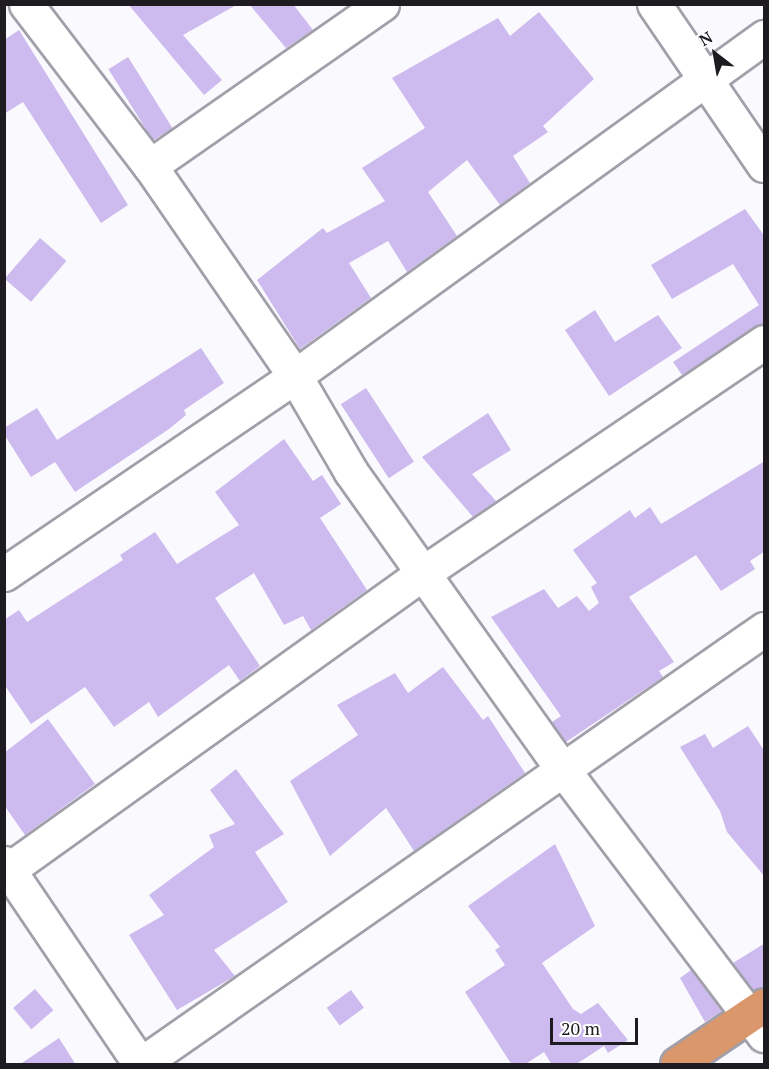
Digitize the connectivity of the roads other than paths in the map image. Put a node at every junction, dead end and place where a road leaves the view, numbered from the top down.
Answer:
1 (26, 4) edge
2 (382, 4) edge
3 (654, 4) edge
4 (765, 37) edge
5 (705, 78) junction
6 (765, 165) edge
7 (150, 166) junction
8 (765, 342) edge
9 (295, 376) junction
10 (423, 573) junction
11 (4, 574) edge
12 (765, 629) edge
13 (561, 767) junction
14 (6, 868) edge
15 (760, 1018) edge
16 (141, 1065) edge
17 (677, 1065) edge

1 - 7 street
2 - 7 street
3 - 5 street
4 - 5 street
5 - 6 street
5 - 9 street
7 - 9 street
8 - 10 street
9 - 10 street
9 - 11 street
10 - 13 street
10 - 14 street
12 - 13 street
13 - 15 street
13 - 16 street
14 - 16 street
15 - 17 highway

